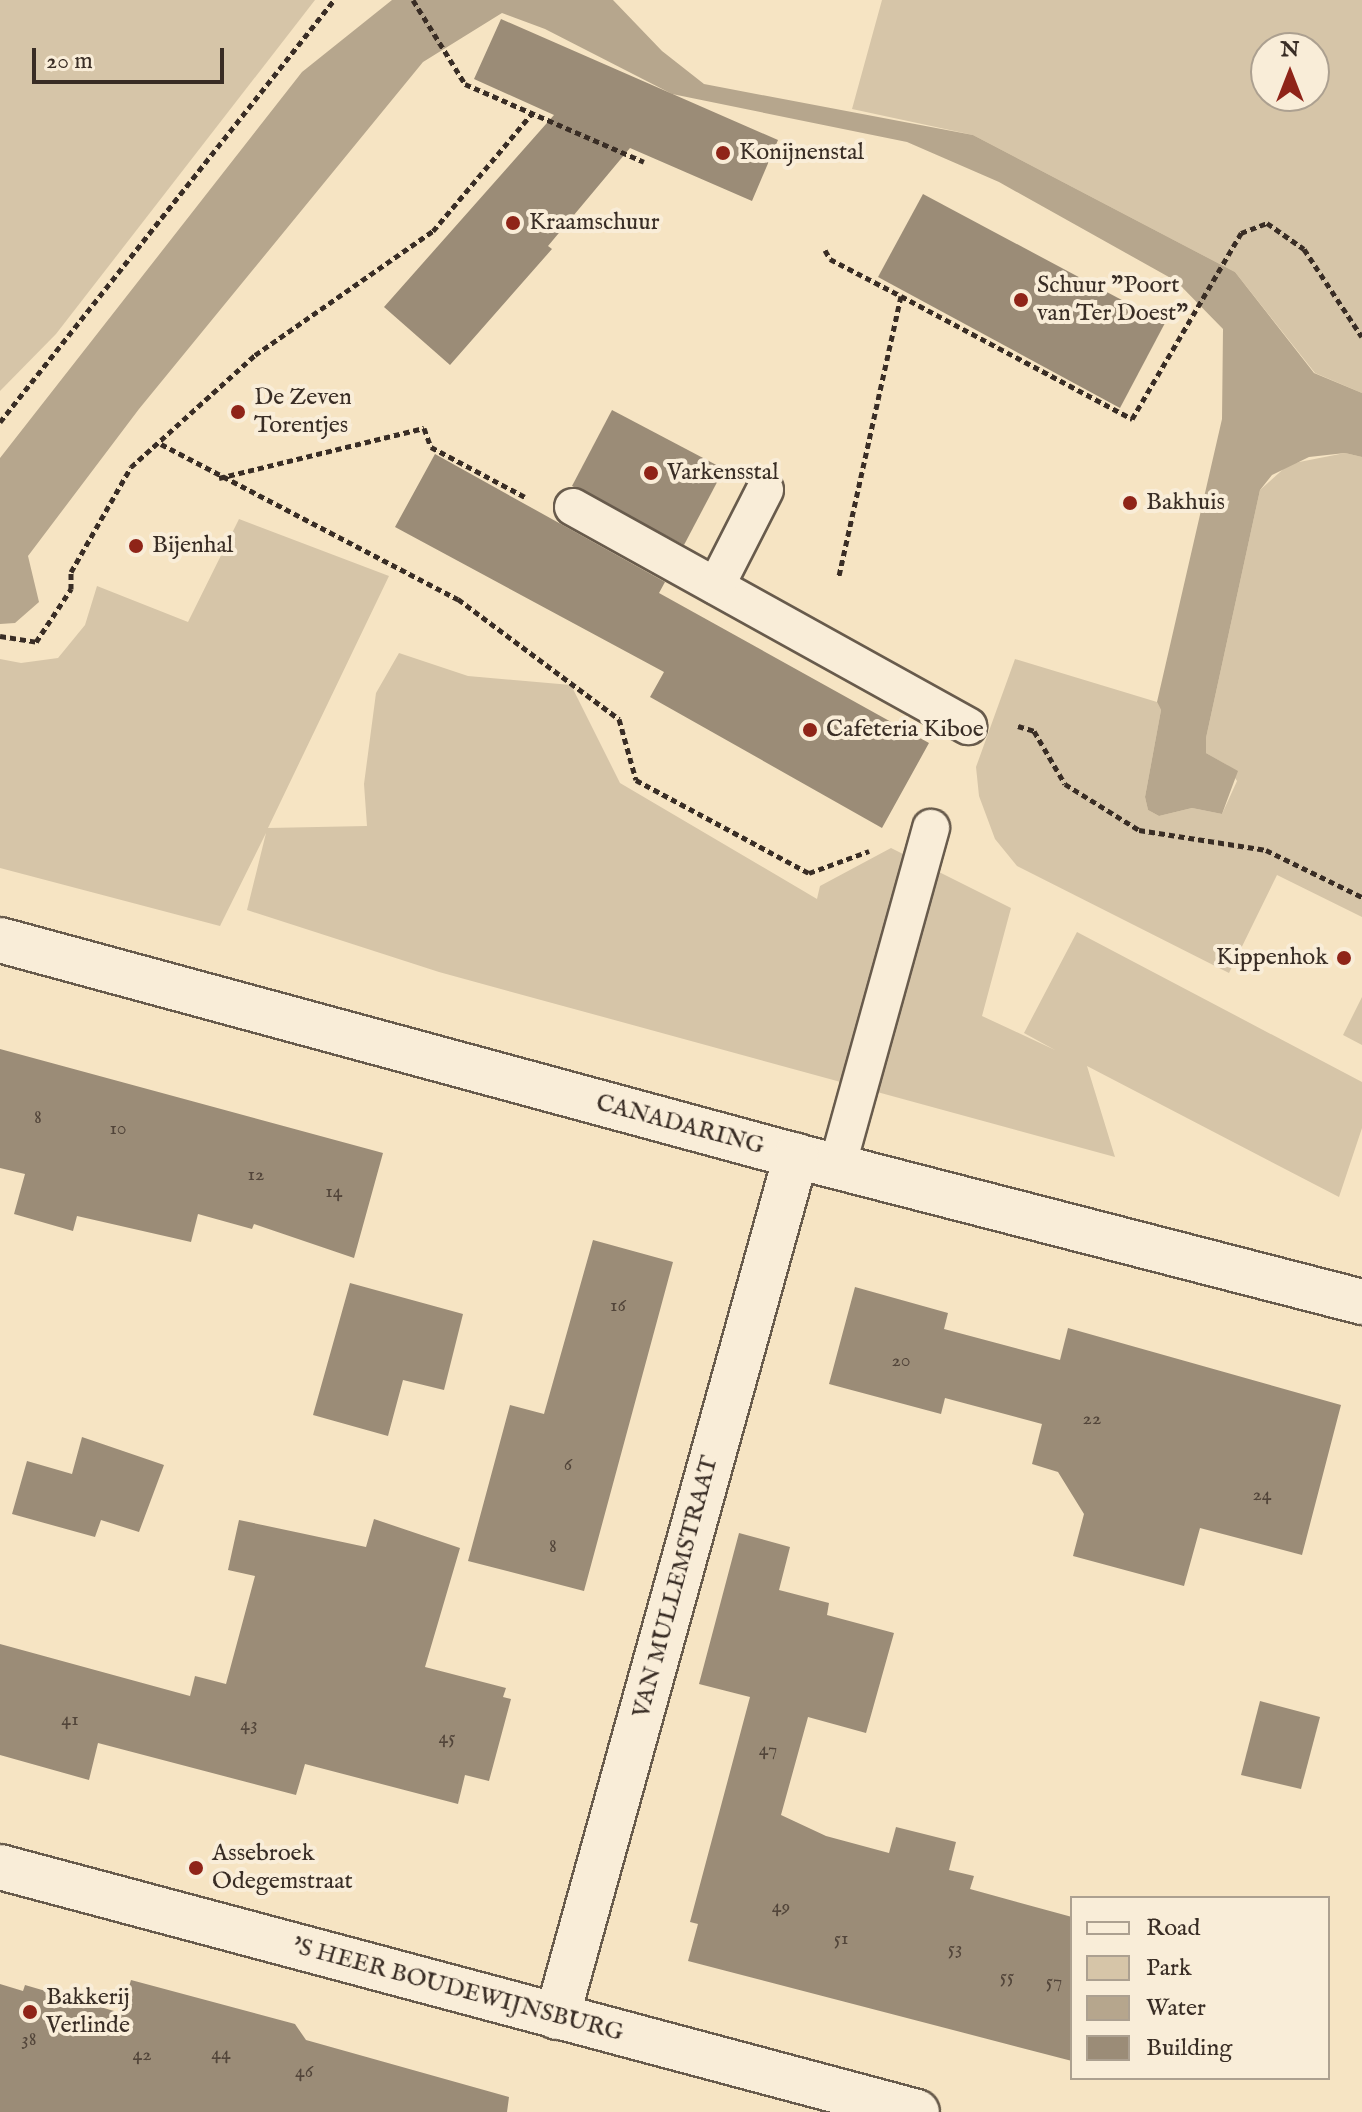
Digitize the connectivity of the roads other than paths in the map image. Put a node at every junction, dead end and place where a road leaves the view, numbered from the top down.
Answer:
1 (765, 490) dead end
2 (573, 507) road end
3 (716, 586) junction
4 (968, 726) dead end
5 (931, 828) road end
6 (0, 940) edge
7 (796, 1156) junction
8 (837, 1167) junction
9 (1362, 1302) edge
10 (0, 1867) edge
11 (557, 2017) junction
12 (917, 2112) edge

1 - 3 lane
2 - 3 lane
3 - 4 lane
5 - 8 lane
6 - 7 street, CANADARING
7 - 8 street, CANADARING
7 - 11 street, VAN MULLEMSTRAAT
8 - 9 street, CANADARING
10 - 11 street, 'S HEER BOUDEWIJNSBURG
11 - 12 street, 'S HEER BOUDEWIJNSBURG

